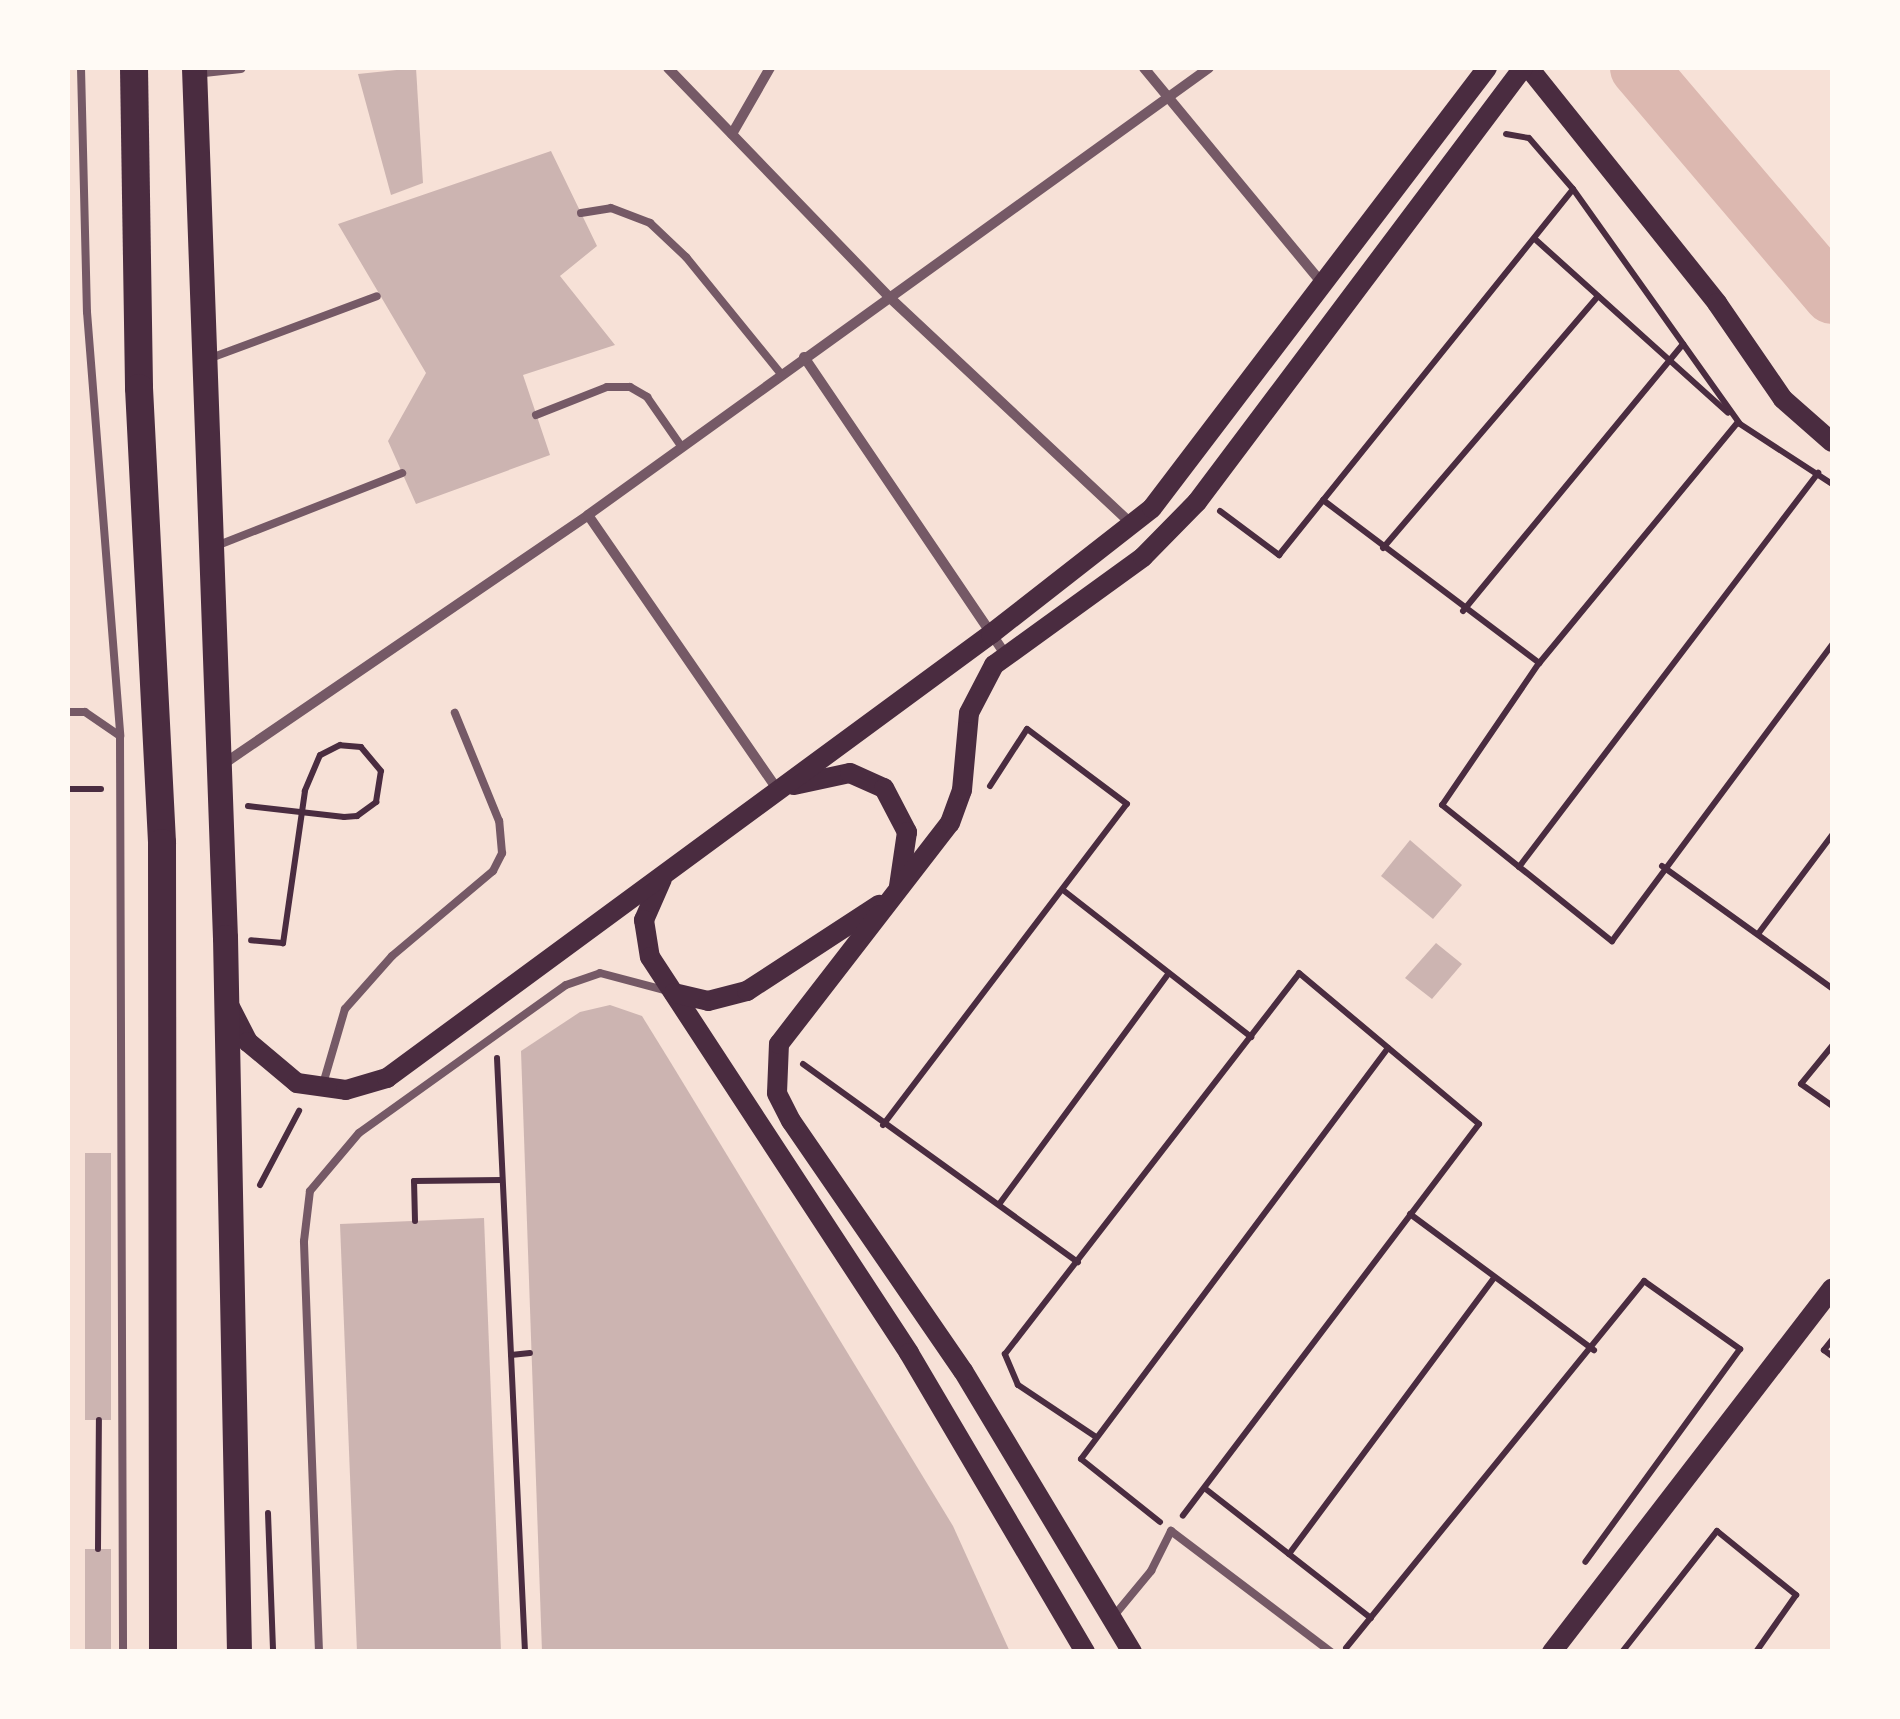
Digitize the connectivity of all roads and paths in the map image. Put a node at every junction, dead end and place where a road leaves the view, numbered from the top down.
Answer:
1 (81, 68) edge
2 (134, 68) edge
3 (241, 68) edge
4 (668, 68) edge
5 (770, 68) edge
6 (1144, 68) edge
7 (1209, 68) edge
8 (1487, 68) edge
9 (1526, 68) edge
10 (194, 70) edge
11 (1168, 96) junction
12 (1509, 131) dead end
13 (732, 134) junction
14 (1573, 188) junction
15 (581, 213) dead end
16 (1536, 240) junction
17 (1324, 285) junction
18 (377, 296) dead end
19 (888, 296) junction
20 (1598, 296) junction
21 (1683, 344) junction
22 (804, 357) junction
23 (200, 362) junction
24 (1672, 362) junction
25 (781, 374) junction
26 (536, 415) dead end
27 (1740, 424) junction
28 (1832, 442) edge
29 (681, 446) junction
30 (402, 472) dead end
31 (1818, 474) junction
32 (1832, 484) edge
33 (1324, 500) junction
34 (1212, 506) dead end
35 (588, 515) junction
36 (1134, 526) junction
37 (212, 548) junction
38 (1383, 548) junction
39 (1463, 611) junction
40 (991, 634) junction
41 (1832, 646) edge
42 (1006, 656) junction
43 (1539, 663) junction
44 (68, 712) edge
45 (455, 714) dead end
46 (1027, 730) dead end
47 (120, 736) junction
48 (219, 767) junction
49 (68, 789) edge
50 (778, 790) junction
51 (116, 791) dead end
52 (230, 804) dead end
53 (1832, 836) edge
54 (1662, 866) junction
55 (1519, 867) junction
56 (666, 873) junction
57 (1063, 890) junction
58 (898, 892) junction
59 (1758, 934) junction
60 (283, 942) dead end
61 (1169, 973) junction
62 (1832, 988) edge
63 (674, 994) junction
64 (226, 998) junction
65 (496, 1035) junction
66 (1252, 1037) junction
67 (1832, 1046) edge
68 (1388, 1048) junction
69 (784, 1049) junction
70 (322, 1088) junction
71 (1832, 1106) edge
72 (299, 1112) dead end
73 (883, 1124) junction
74 (503, 1180) junction
75 (259, 1193) dead end
76 (1000, 1203) junction
77 (1410, 1214) junction
78 (414, 1221) dead end
79 (1078, 1262) junction
80 (1494, 1278) junction
81 (1832, 1288) edge
82 (1832, 1340) edge
83 (1594, 1350) junction
84 (530, 1353) dead end
85 (512, 1354) junction
86 (1832, 1356) edge
87 (98, 1420) dead end
88 (1096, 1437) junction
89 (1206, 1490) junction
90 (268, 1496) dead end
91 (1170, 1530) junction
92 (98, 1549) dead end
93 (1289, 1554) junction
94 (1577, 1572) dead end
95 (1371, 1618) junction
96 (1112, 1619) junction
97 (124, 1652) edge
98 (163, 1652) edge
99 (239, 1652) edge
100 (273, 1652) edge
101 (319, 1652) edge
102 (525, 1652) edge
103 (1085, 1652) edge
104 (1132, 1652) edge
105 (1331, 1652) edge
106 (1344, 1652) edge
107 (1552, 1652) edge
108 (1622, 1652) edge
109 (1756, 1652) edge

1 - 47 lane
2 - 98 highway
3 - 10 street
4 - 13 street
5 - 13 street
6 - 11 street
7 - 11 street
8 - 17 main road
9 - 28 main road
9 - 42 main road
10 - 23 main road
11 - 17 street
11 - 19 street
12 - 14 path
13 - 19 street
14 - 16 path
14 - 21 path
15 - 25 lane
16 - 20 path
16 - 33 path
17 - 36 main road
18 - 23 lane
19 - 22 street
19 - 36 street
20 - 24 path
20 - 38 path
21 - 24 path
21 - 27 path
22 - 25 street
22 - 40 street
23 - 37 main road
24 - 27 path
24 - 39 path
25 - 29 street
26 - 29 lane
27 - 31 path
27 - 43 path
29 - 35 street
30 - 37 lane
31 - 32 path
31 - 55 path
33 - 34 path
33 - 38 path
35 - 48 street
35 - 50 street
36 - 40 main road
37 - 48 main road
38 - 39 path
39 - 43 path
40 - 42 street
40 - 50 main road
41 - 54 path
42 - 58 main road
43 - 55 path
44 - 47 lane
45 - 70 lane
46 - 57 path
47 - 97 lane
48 - 64 main road
49 - 51 path
50 - 56 main road
50 - 58 main road
52 - 60 path
53 - 59 path
54 - 55 path
54 - 59 path
56 - 63 main road
56 - 70 main road
57 - 61 path
57 - 73 path
58 - 63 main road
58 - 69 main road
59 - 62 path
61 - 66 path
61 - 76 path
63 - 65 lane
63 - 103 main road
64 - 70 main road
64 - 99 main road
65 - 74 path
65 - 101 lane
66 - 68 path
66 - 79 path
67 - 71 path
68 - 77 path
68 - 88 path
69 - 73 path
69 - 96 main road
72 - 75 path
73 - 76 path
74 - 78 path
74 - 85 path
76 - 79 path
77 - 80 path
77 - 89 path
79 - 88 path
80 - 83 path
80 - 93 path
81 - 107 main road
82 - 86 path
83 - 94 path
83 - 95 path
84 - 85 path
85 - 102 path
87 - 92 path
88 - 91 path
89 - 91 path
89 - 93 path
90 - 100 path
91 - 96 lane
91 - 105 lane
93 - 95 path
95 - 106 path
96 - 104 main road
108 - 109 path

